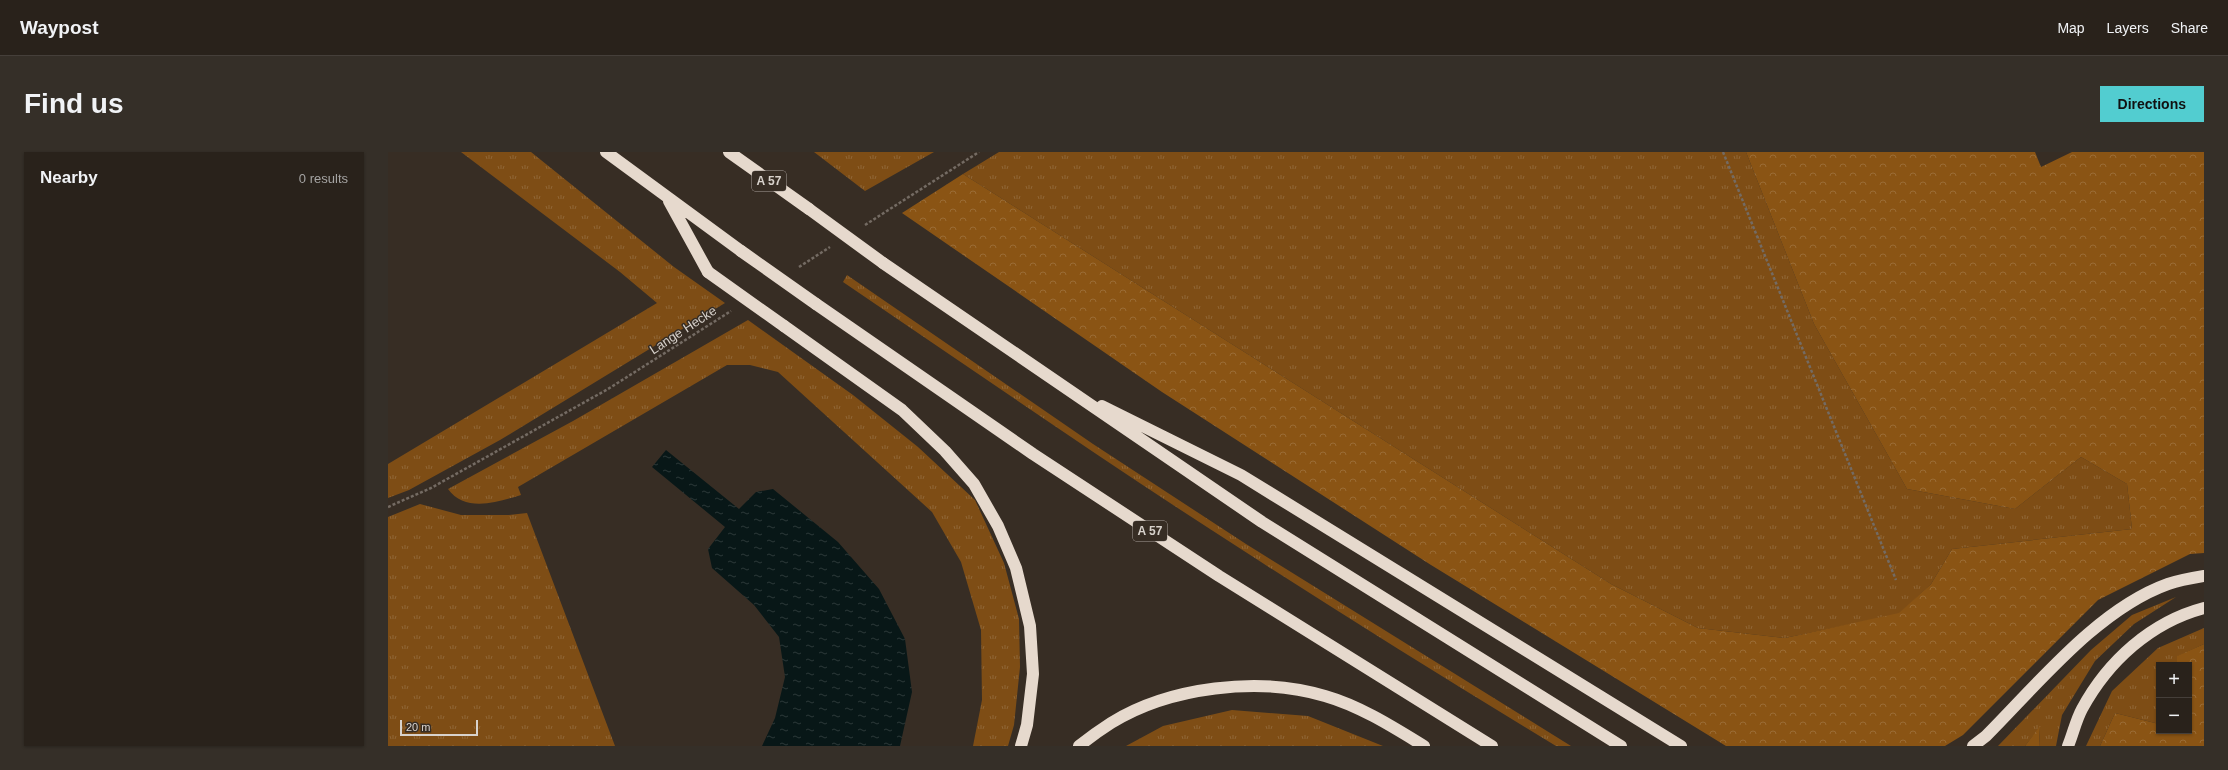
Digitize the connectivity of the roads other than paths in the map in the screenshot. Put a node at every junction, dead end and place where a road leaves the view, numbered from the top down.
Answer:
1 (606, 152) edge
2 (729, 152) edge
3 (668, 199) junction
4 (1060, 385) junction
5 (2204, 576) edge
6 (2204, 608) edge
7 (1021, 746) edge
8 (1079, 746) edge
9 (1424, 746) edge
10 (1492, 746) edge
11 (1622, 746) edge
12 (1680, 746) edge
13 (1973, 746) edge
14 (2068, 746) edge

1 - 3 highway, A 57
2 - 4 highway, A 57, bridge
3 - 7 highway, bridge
3 - 10 highway, A 57, bridge
4 - 11 highway, A 57
4 - 12 highway
5 - 13 highway
6 - 14 highway
8 - 9 highway

